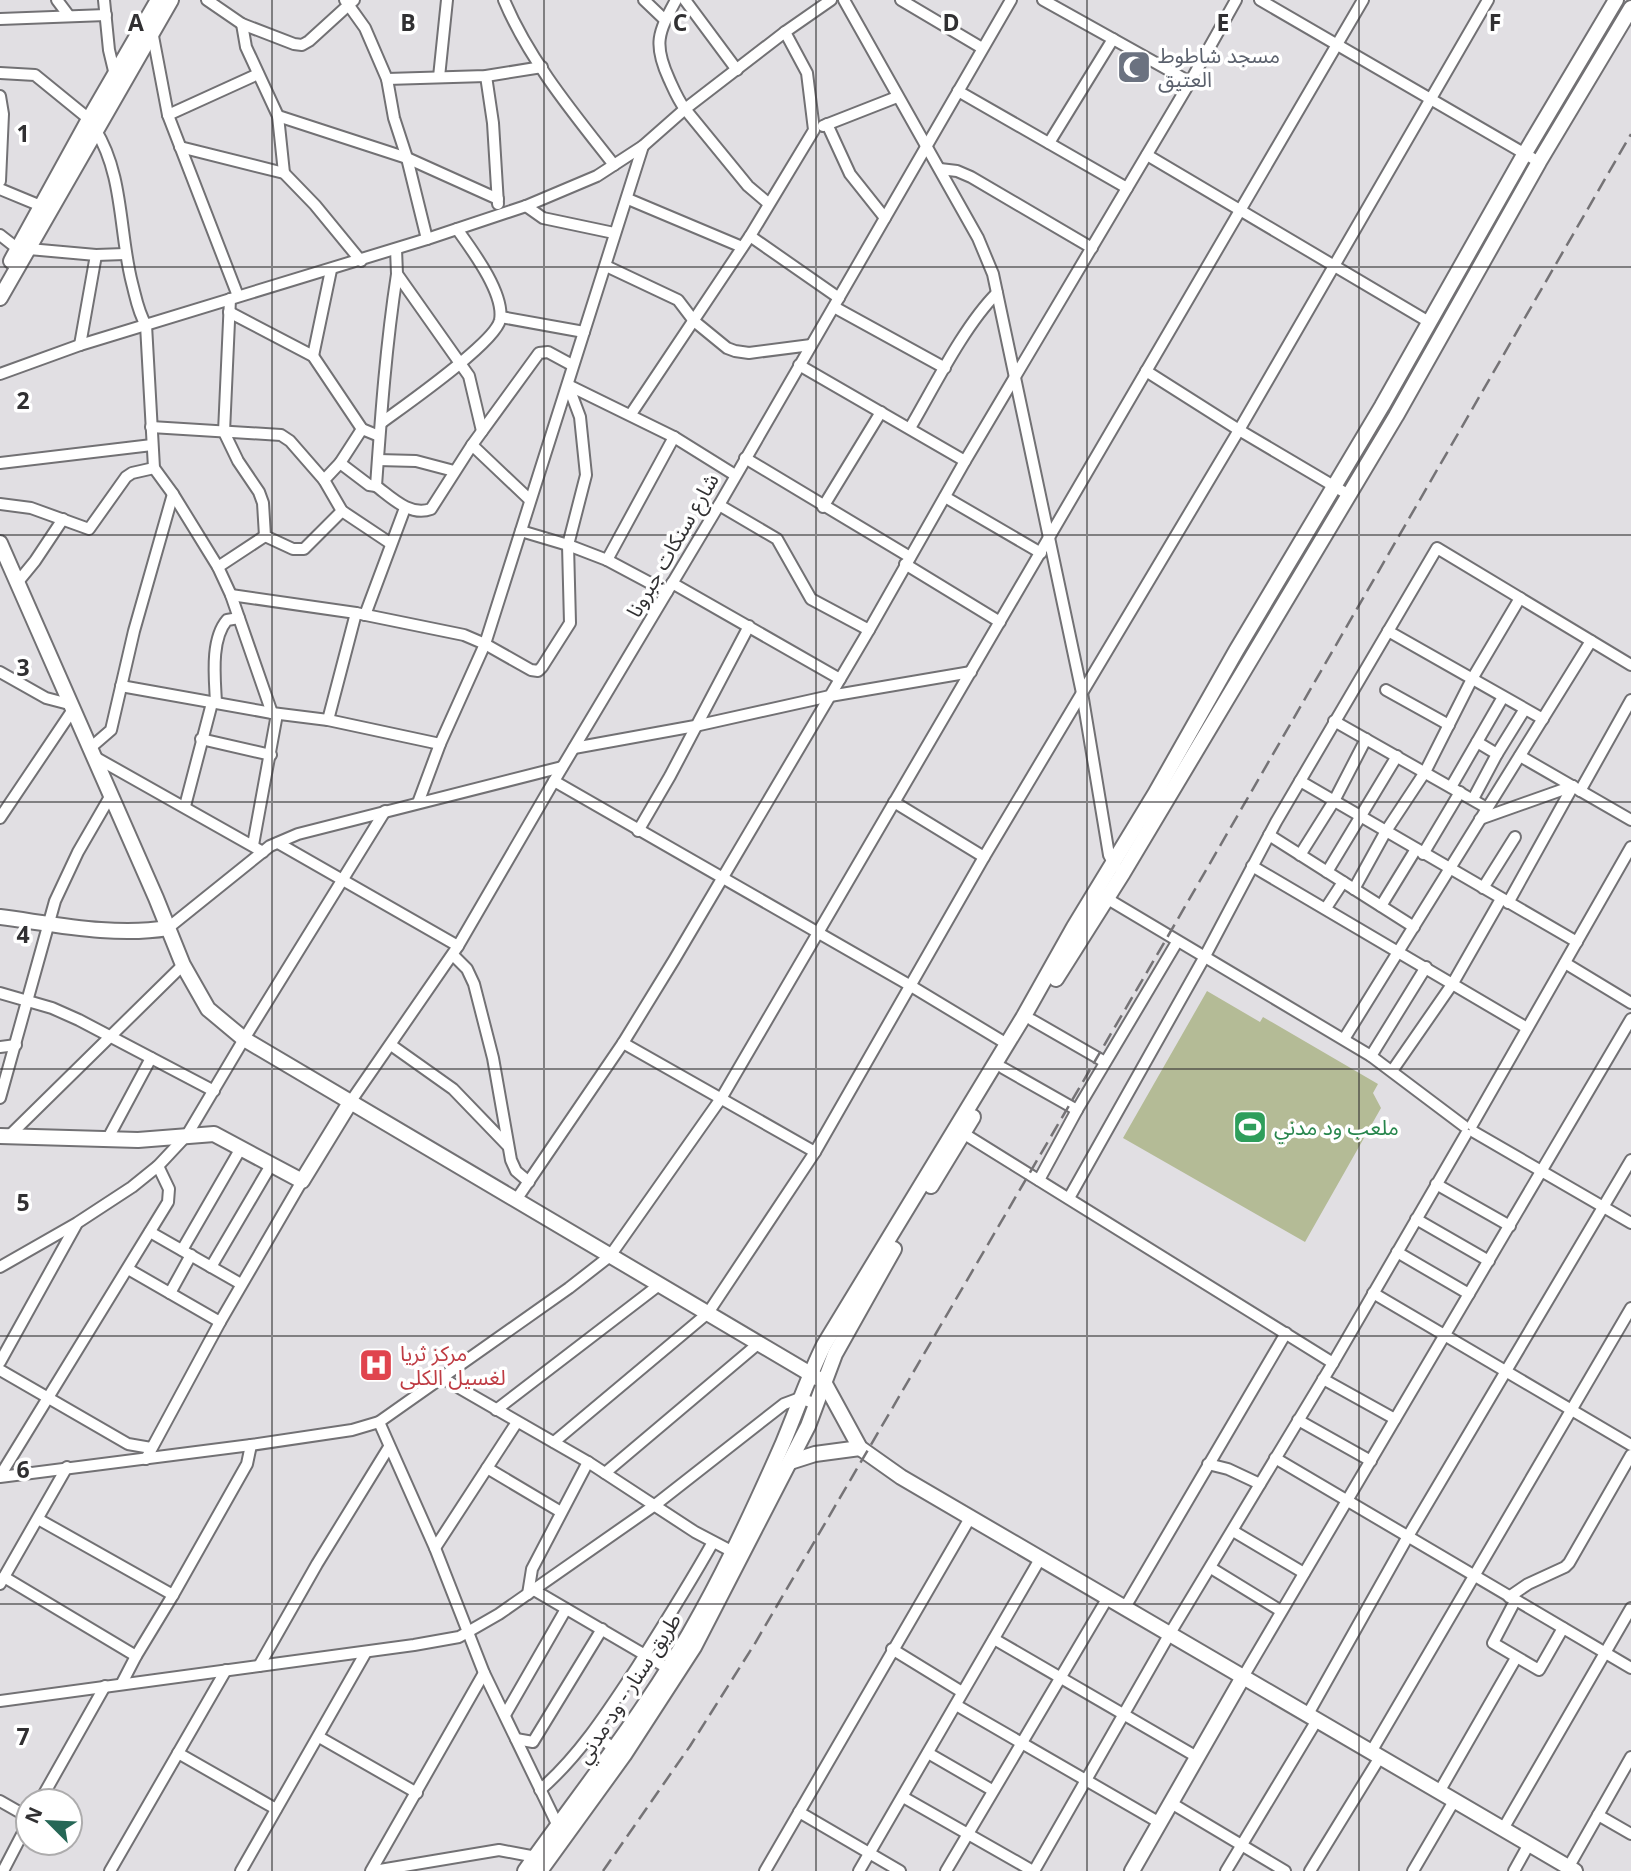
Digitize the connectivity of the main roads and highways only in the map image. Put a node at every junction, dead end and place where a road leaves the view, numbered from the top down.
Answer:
1 (158, 0) edge
2 (170, 0) edge
3 (1616, 0) edge
4 (1631, 8) edge
5 (92, 124) junction
6 (23, 249) junction
7 (0, 280) edge
8 (0, 298) edge
9 (0, 543) edge
10 (1118, 869) junction
11 (1101, 895) junction
12 (0, 916) edge
13 (169, 928) junction
14 (351, 1101) junction
15 (959, 1131) junction
16 (5, 1136) edge
17 (810, 1373) junction
18 (824, 1382) junction
19 (860, 1448) junction
20 (790, 1462) junction
21 (754, 1519) junction
22 (1243, 1677) junction
23 (538, 1864) edge
24 (1571, 1869) edge
25 (526, 1871) edge
26 (1132, 1871) edge

1 - 5 main road
2 - 5 main road
3 - 10 main road
4 - 10 main road
5 - 6 main road
5 - 6 main road
6 - 7 main road
6 - 8 main road
9 - 13 main road
10 - 11 main road
11 - 15 main road
11 - 15 main road
12 - 13 main road
13 - 14 main road
14 - 16 main road
14 - 17 main road
15 - 17 main road
15 - 18 main road
17 - 18 main road
17 - 21 main road
18 - 19 main road
18 - 20 main road
19 - 20 main road
19 - 22 main road
20 - 21 main road
21 - 23 main road, طريق سنار - ود مدني
21 - 23 main road, طريق سنار - ود مدني
22 - 24 main road
22 - 26 main road
23 - 25 main road, طريق سنار - ود مدني

